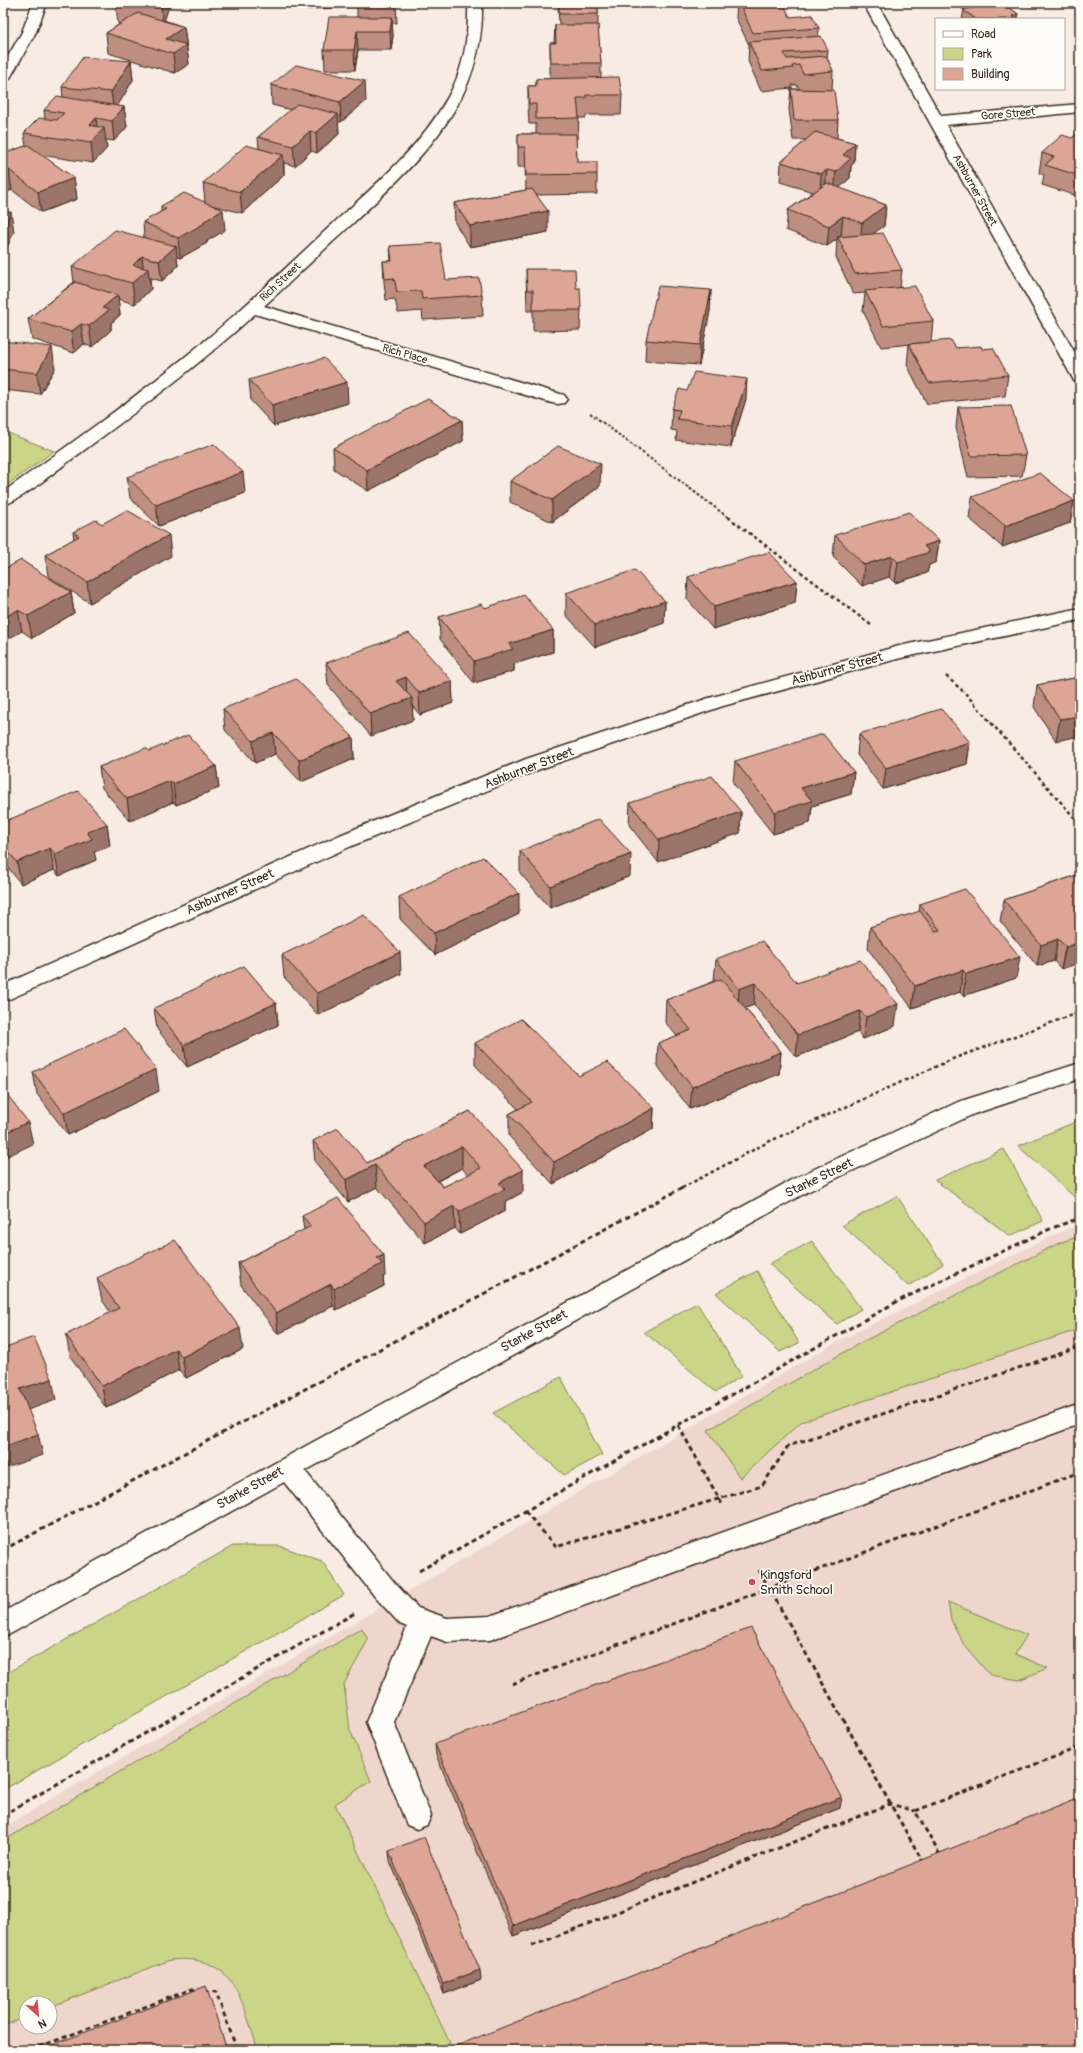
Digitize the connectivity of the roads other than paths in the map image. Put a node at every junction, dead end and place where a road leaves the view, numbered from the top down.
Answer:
1 (40, 3) edge
2 (475, 3) edge
3 (870, 3) edge
4 (3, 78) edge
5 (1080, 108) edge
6 (936, 121) junction
7 (252, 308) junction
8 (1080, 377) edge
9 (558, 399) road end
10 (3, 500) edge
11 (1080, 614) edge
12 (3, 994) edge
13 (1080, 1070) edge
14 (1080, 1414) edge
15 (288, 1468) junction
16 (423, 1622) junction
17 (3, 1625) edge
18 (417, 1816) dead end

1 - 4 street
2 - 7 street, Rich Street
3 - 6 street, Ashburner Street
5 - 6 street, Gore Street
6 - 8 street, Ashburner Street
7 - 9 street, Rich Place
7 - 10 street, Rich Street
11 - 12 street, Ashburner Street
13 - 15 street, Starke Street
14 - 16 street
15 - 16 street
15 - 17 street, Starke Street
16 - 18 street

